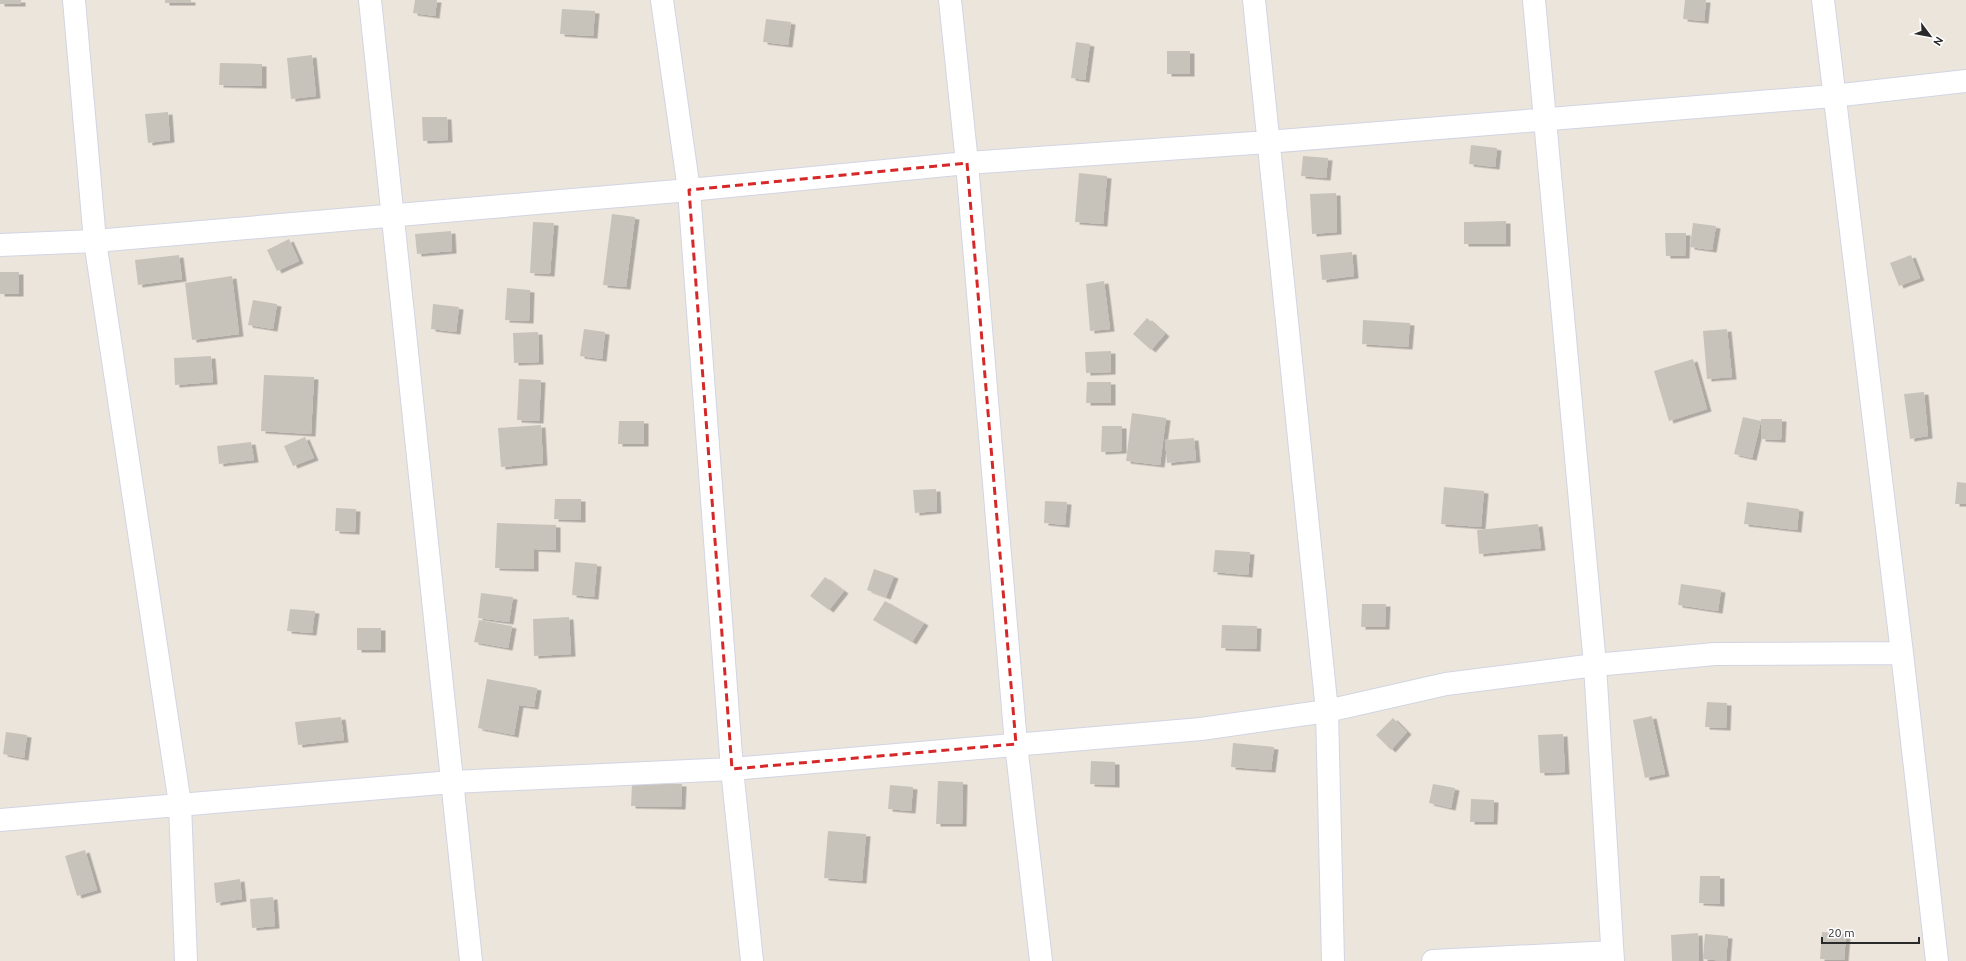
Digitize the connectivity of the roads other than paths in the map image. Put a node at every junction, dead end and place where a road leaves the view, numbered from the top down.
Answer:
1 (74, 0) edge
2 (370, 0) edge
3 (662, 0) edge
4 (950, 0) edge
5 (1254, 0) edge
6 (1534, 0) edge
7 (1823, 0) edge
8 (1966, 81) edge
9 (1833, 96) junction
10 (1544, 120) junction
11 (1268, 142) junction
12 (968, 163) junction
13 (689, 190) junction
14 (392, 215) junction
15 (95, 241) junction
16 (0, 245) edge
17 (1902, 653) junction
18 (1595, 665) junction
19 (1327, 711) junction
20 (1016, 744) junction
21 (732, 769) junction
22 (452, 782) junction
23 (180, 804) junction
24 (0, 820) edge
25 (1613, 956) edge
26 (186, 961) edge
27 (471, 961) edge
28 (752, 961) edge
29 (1041, 961) edge
30 (1333, 961) edge
31 (1433, 961) edge
32 (1937, 961) edge

1 - 15 street
2 - 14 street
3 - 13 street
4 - 12 street
5 - 11 street
6 - 10 street
7 - 9 street
8 - 9 street
9 - 10 street
9 - 17 street
10 - 11 street
10 - 18 street
11 - 12 street
11 - 19 street
12 - 13 street
12 - 20 street
13 - 14 street
13 - 21 street
14 - 15 street
14 - 22 street
15 - 16 street
15 - 23 street
17 - 18 street
17 - 32 street
18 - 19 street
18 - 25 street
19 - 20 street
19 - 30 street
20 - 21 street
20 - 29 street
21 - 22 street
21 - 28 street
22 - 23 street
22 - 27 street
23 - 24 street
23 - 26 street
25 - 31 street

